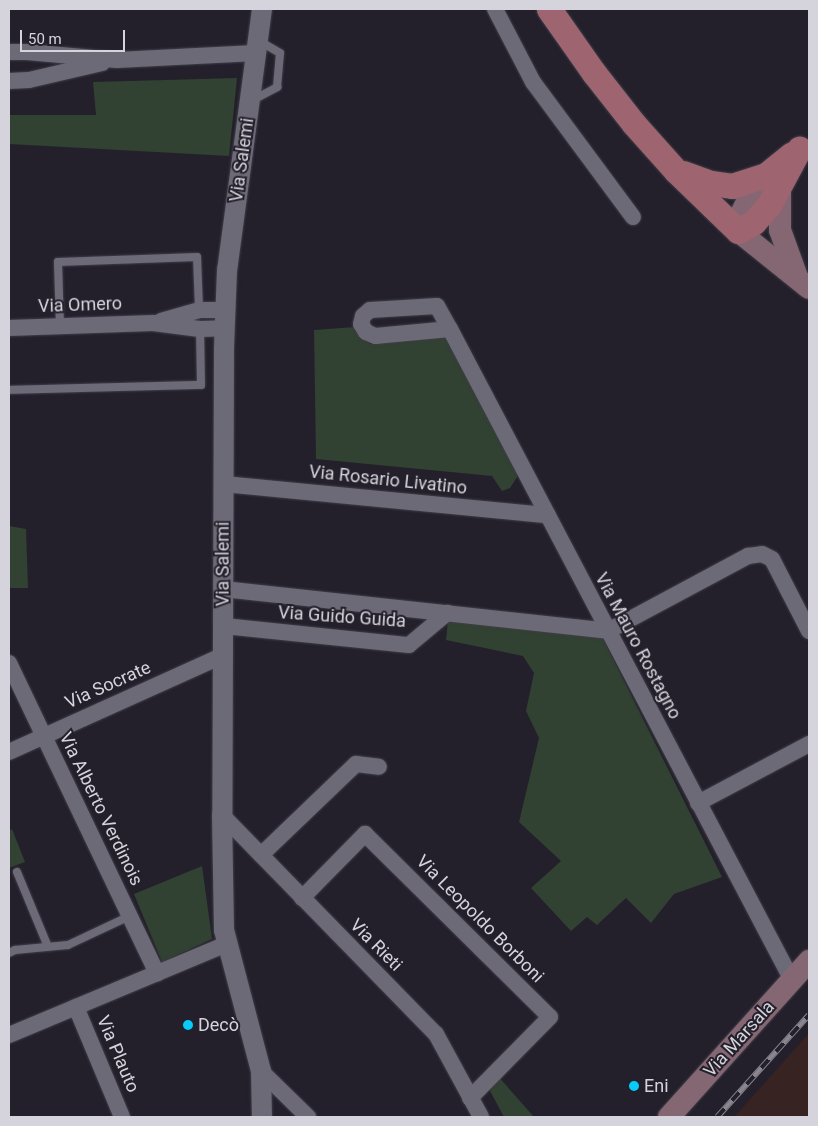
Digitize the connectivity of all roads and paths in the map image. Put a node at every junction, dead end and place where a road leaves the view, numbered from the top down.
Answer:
1 (262, 9) edge
2 (495, 9) edge
3 (549, 9) edge
4 (257, 47) junction
5 (9, 52) edge
6 (117, 60) junction
7 (9, 81) edge
8 (804, 142) edge
9 (676, 171) junction
10 (773, 180) junction
11 (633, 217) dead end
12 (738, 231) junction
13 (803, 283) edge
14 (199, 310) junction
15 (225, 319) junction
16 (153, 323) junction
17 (60, 326) junction
18 (9, 328) edge
19 (200, 329) junction
20 (450, 329) junction
21 (9, 390) edge
22 (224, 484) junction
23 (548, 515) junction
24 (223, 589) junction
25 (447, 613) junction
26 (224, 626) junction
27 (608, 631) junction
28 (809, 631) edge
29 (224, 655) junction
30 (9, 662) edge
31 (44, 736) junction
32 (809, 744) edge
33 (9, 752) edge
34 (379, 767) dead end
35 (698, 803) junction
36 (222, 815) junction
37 (261, 855) junction
38 (17, 872) dead end
39 (302, 898) junction
40 (130, 916) junction
41 (226, 944) junction
42 (48, 947) junction
43 (9, 953) edge
44 (809, 961) edge
45 (157, 973) junction
46 (792, 980) junction
47 (76, 1007) junction
48 (9, 1035) edge
49 (261, 1070) junction
50 (470, 1098) junction
51 (122, 1117) edge
52 (262, 1117) edge
53 (308, 1117) edge
54 (481, 1117) edge
55 (669, 1117) edge

1 - 4 street, Via Salemi
2 - 11 street
3 - 9 main road
4 - 6 street
4 - 15 street, Via Salemi
5 - 6 street
6 - 7 street
8 - 10 main road
9 - 10 main road
9 - 12 main road
10 - 12 main road
10 - 13 main road
12 - 13 main road
14 - 15 street
14 - 16 street
14 - 17 lane
15 - 19 street
15 - 22 street, Via Salemi
16 - 17 street, Via Omero
16 - 19 street
17 - 18 street, Via Omero
19 - 21 lane
20 - 20 street, Via Mauro Rostagno
20 - 23 street, Via Mauro Rostagno
22 - 23 street, Via Rosario Livatino
22 - 24 street, Via Salemi
23 - 27 street, Via Mauro Rostagno
24 - 25 street, Via Guido Guida
24 - 26 street, Via Salemi
25 - 26 street, Via Guido Guida
25 - 27 street, Via Guido Guida
26 - 29 street, Via Salemi
27 - 28 street
27 - 35 street, Via Mauro Rostagno
29 - 31 street, Via Socrate
29 - 36 street, Via Salemi
30 - 31 street, Via Alberto Verdinois
31 - 33 street, Via Socrate
31 - 40 street, Via Alberto Verdinois
32 - 35 street
34 - 37 street
35 - 46 street, Via Mauro Rostagno
36 - 37 street, Via Rieti
36 - 41 street, Via Salemi
37 - 39 street, Via Rieti
38 - 42 lane
39 - 50 street, Via Rieti
39 - 50 street, Via Leopoldo Borboni
40 - 42 lane
40 - 45 street, Via Alberto Verdinois
41 - 45 street
41 - 49 street, Via Salemi
42 - 43 lane
44 - 46 main road, Via Marsala
45 - 47 street
46 - 55 main road, Via Marsala
47 - 48 street
47 - 51 street, Via Plauto
49 - 52 street, Via Salemi
49 - 53 street
50 - 54 street, Via Rieti

